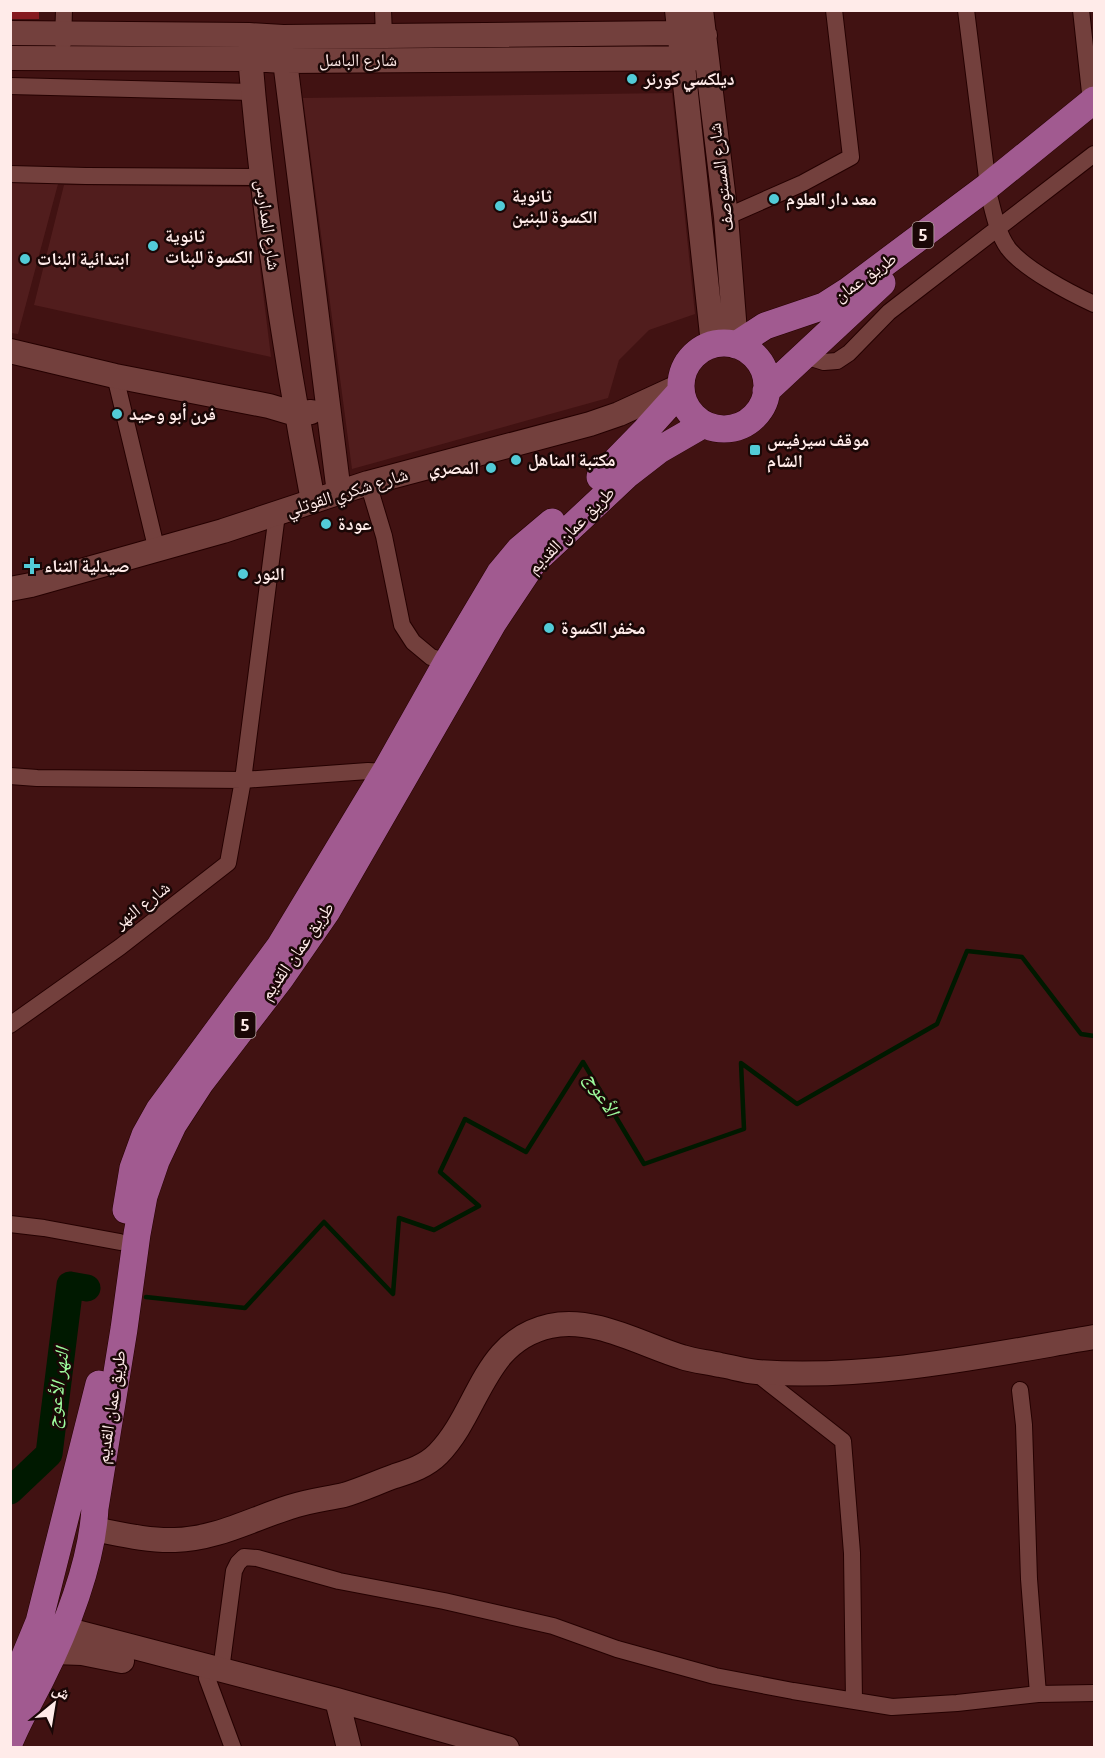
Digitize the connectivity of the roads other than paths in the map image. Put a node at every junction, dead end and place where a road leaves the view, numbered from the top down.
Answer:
1 (64, 10) edge
2 (383, 10) edge
3 (701, 10) edge
4 (834, 10) edge
5 (966, 10) edge
6 (1081, 10) edge
7 (678, 22) edge
8 (10, 33) edge
9 (64, 35) junction
10 (249, 35) junction
11 (384, 36) junction
12 (283, 37) junction
13 (698, 50) junction
14 (10, 58) edge
15 (250, 59) junction
16 (63, 60) junction
17 (284, 61) junction
18 (10, 86) edge
19 (252, 92) junction
20 (1094, 107) edge
21 (1095, 154) edge
22 (10, 174) edge
23 (261, 177) junction
24 (989, 193) junction
25 (726, 217) junction
26 (998, 228) junction
27 (1095, 304) edge
28 (876, 307) junction
29 (724, 344) junction
30 (10, 351) edge
31 (115, 376) junction
32 (681, 388) junction
33 (766, 391) junction
34 (328, 410) junction
35 (296, 414) junction
36 (704, 424) junction
37 (368, 483) junction
38 (339, 492) junction
39 (314, 501) junction
40 (277, 514) junction
41 (157, 551) junction
42 (10, 589) edge
43 (447, 662) junction
44 (386, 772) junction
45 (10, 776) edge
46 (37, 778) junction
47 (243, 780) junction
48 (10, 785) edge
49 (10, 1025) edge
50 (10, 1224) edge
51 (120, 1242) junction
52 (1095, 1337) edge
53 (755, 1372) junction
54 (1020, 1390) dead end
55 (94, 1529) junction
56 (39, 1638) edge
57 (214, 1674) junction
58 (10, 1692) edge
59 (1095, 1693) edge
60 (1038, 1694) junction
61 (854, 1701) junction
62 (339, 1709) junction
63 (10, 1741) edge
64 (233, 1748) edge
65 (349, 1748) edge
66 (453, 1748) edge
67 (507, 1748) edge

1 - 9 street
2 - 11 street
3 - 13 street, شارع المستوصف
4 - 25 street
5 - 24 street
6 - 20 street
7 - 11 street, شارع الباسل
7 - 13 street, شارع المستوصف
8 - 9 street, شارع الباسل
9 - 10 street, شارع الباسل
9 - 16 street
10 - 12 street, شارع الباسل
10 - 15 street, شارع المدارس
11 - 12 street, شارع الباسل
12 - 17 street, شارع المدارس
13 - 17 street, شارع الباسل
13 - 25 street, شارع المستوصف
13 - 29 street, شارع المستوصف
14 - 16 street, شارع الباسل
15 - 16 street, شارع الباسل
15 - 17 street, شارع الباسل
15 - 19 street, شارع المدارس
17 - 34 street, شارع المدارس
18 - 19 street
19 - 23 street, شارع المدارس
20 - 24 main road, طريق عمان / 5
21 - 26 street
22 - 23 street
23 - 35 street, شارع المدارس
24 - 26 street
24 - 28 main road, طريق عمان / 5
24 - 29 main road, طريق عمان / 5
25 - 29 street, شارع المستوصف
26 - 27 street
26 - 28 street
28 - 33 main road, طريق عمان / 5
29 - 32 main road
29 - 33 main road
30 - 31 street
31 - 35 street
31 - 41 street
32 - 36 main road
32 - 37 street, شارع شكري القوتلي
32 - 43 main road, طريق عمان القديم / 5
33 - 36 main road
34 - 35 street
34 - 38 street, شارع المدارس
35 - 39 street, شارع المدارس
36 - 55 main road, طريق عمان القديم / 5
37 - 38 street, شارع شكري القوتلي
37 - 43 street
38 - 39 street, شارع شكري القوتلي
39 - 40 street, شارع شكري القوتلي
40 - 41 street, شارع شكري القوتلي
40 - 47 street, شارع النهر
41 - 42 street, شارع شكري القوتلي
43 - 44 main road, طريق عمان القديم / 5
44 - 47 street
44 - 51 main road, طريق عمان القديم / 5
45 - 46 street
46 - 47 street
46 - 48 street
47 - 49 street, شارع النهر
50 - 51 street
51 - 56 main road, طريق عمان القديم / 5
52 - 53 street
53 - 55 street
53 - 61 street
54 - 60 street
55 - 56 main road, طريق عمان القديم / 5
56 - 57 street
56 - 58 main road, طريق عمان القديم / 5
56 - 63 main road, طريق عمان القديم / 5
57 - 61 street
57 - 62 street
57 - 64 street
59 - 60 street
60 - 61 street
62 - 65 street
62 - 66 street
62 - 67 street

